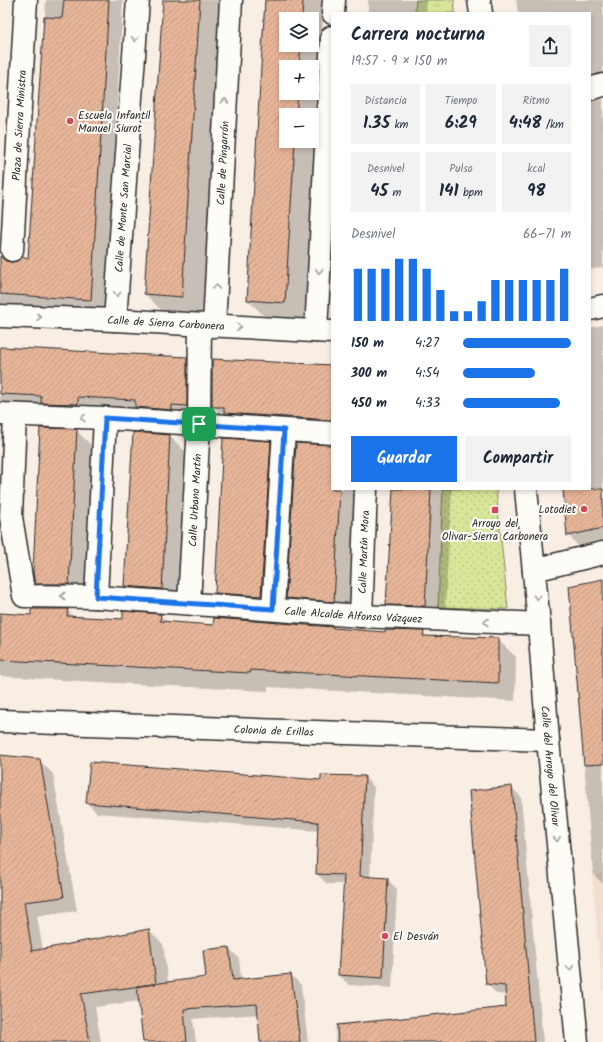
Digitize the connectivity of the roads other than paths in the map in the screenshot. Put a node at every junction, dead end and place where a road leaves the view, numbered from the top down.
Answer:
1 (26, 0) edge
2 (138, 0) edge
3 (231, 0) edge
4 (334, 0) edge
5 (479, 0) edge
6 (333, 12) edge
7 (481, 12) edge
8 (331, 74) edge
9 (603, 85) edge
10 (591, 89) edge
11 (12, 250) dead end
12 (603, 306) edge
13 (591, 309) edge
14 (0, 316) edge
15 (115, 320) junction
16 (207, 326) junction
17 (324, 332) edge
18 (7, 414) edge
19 (105, 418) junction
20 (199, 424) junction
21 (284, 430) junction
22 (331, 432) edge
23 (366, 490) edge
24 (526, 490) edge
25 (603, 552) edge
26 (534, 570) junction
27 (96, 597) junction
28 (189, 603) junction
29 (273, 609) junction
30 (361, 616) junction
31 (539, 624) junction
32 (0, 720) edge
33 (548, 740) junction
34 (577, 1042) edge

1 - 11 street, Plaza de Sierra Ministra
2 -> 15 street, Calle de Monte San Marcial
16 -> 3 street, Calle de Pingarrón
4 - 6 street
5 - 7 street
8 -> 17 street
9 - 10 street
12 - 13 street
14 -> 15 street, Calle de Sierra Carbonera
15 - 16 street, Calle de Sierra Carbonera
16 -> 17 street, Calle de Sierra Carbonera
16 - 20 street, Calle Urbano Martín
19 -> 18 street
27 -> 18 street, Calle Alcalde Alfonso Vázquez
19 - 20 street
19 - 27 street
20 - 21 street
20 - 28 street, Calle Urbano Martín
21 - 22 street
21 - 29 street
23 - 30 street, Calle Martín Mora
24 - 26 street, Calle del Arroyo del Olivar
25 - 26 street
26 -> 31 street, Calle del Arroyo del Olivar
27 - 28 street, Calle Alcalde Alfonso Vázquez
28 - 29 street, Calle Alcalde Alfonso Vázquez
29 - 30 street, Calle Alcalde Alfonso Vázquez
31 -> 30 street, Calle Alcalde Alfonso Vázquez
31 - 33 street, Calle del Arroyo del Olivar
32 - 33 street, Colonia de Erillas
33 -> 34 street, Calle del Arroyo del Olivar

